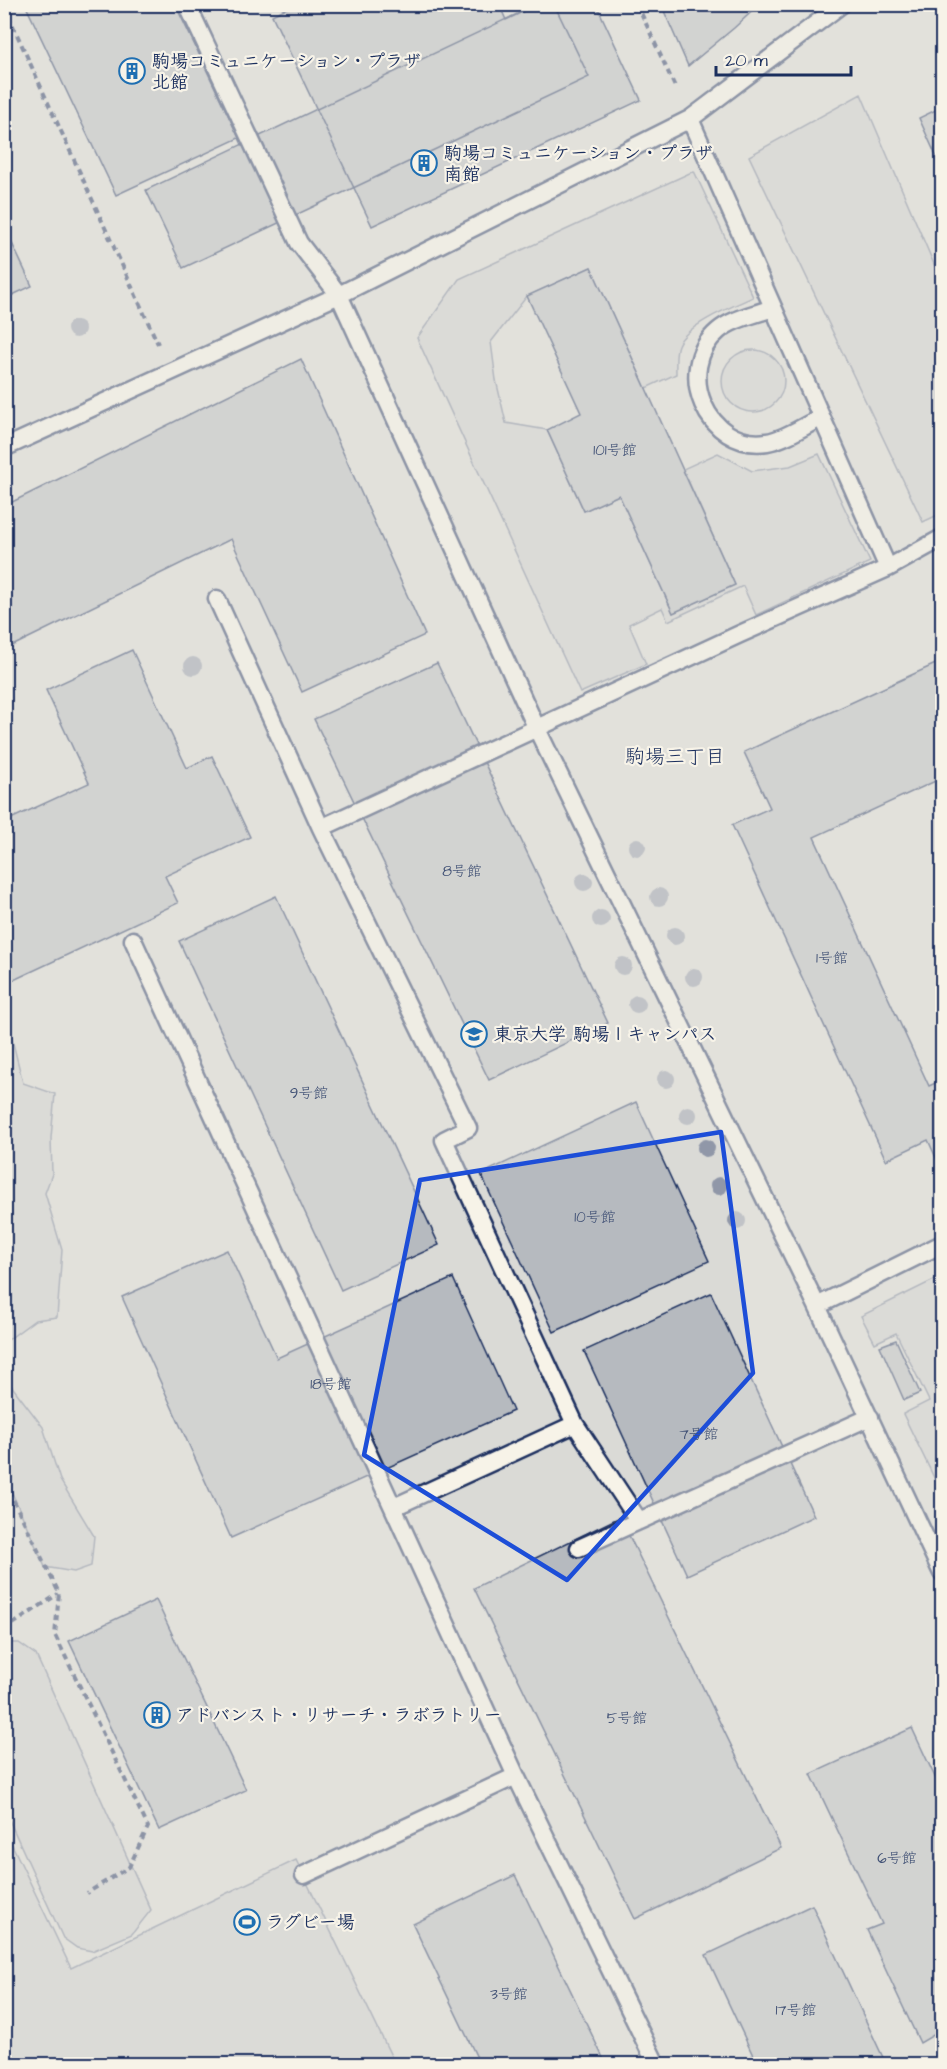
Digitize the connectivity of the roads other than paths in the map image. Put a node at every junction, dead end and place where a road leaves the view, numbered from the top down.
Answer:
1 (187, 4) edge
2 (842, 4) edge
3 (690, 119) junction
4 (339, 295) junction
5 (772, 308) junction
6 (821, 418) junction
7 (4, 448) edge
8 (942, 537) edge
9 (888, 568) junction
10 (217, 599) dead end
11 (537, 729) junction
12 (321, 828) junction
13 (133, 940) dead end
14 (942, 1244) edge
15 (817, 1306) junction
16 (870, 1417) junction
17 (575, 1424) junction
18 (394, 1507) junction
19 (639, 1521) junction
20 (579, 1548) dead end
21 (942, 1573) edge
22 (516, 1776) junction
23 (303, 1875) dead end
24 (656, 2064) edge

1 - 4 lane
2 - 3 lane
3 - 4 lane
3 - 5 lane
4 - 7 lane
4 - 11 lane
5 - 6 lane
5 - 6 lane
6 - 9 lane
8 - 9 lane
9 - 11 lane
10 - 12 lane
11 - 12 lane
11 - 15 lane
12 - 17 lane
13 - 18 lane
14 - 15 lane
15 - 16 lane
16 - 19 lane
16 - 21 lane
17 - 18 lane
17 - 19 lane
18 - 22 lane
19 - 20 lane
22 - 23 lane
22 - 24 lane

